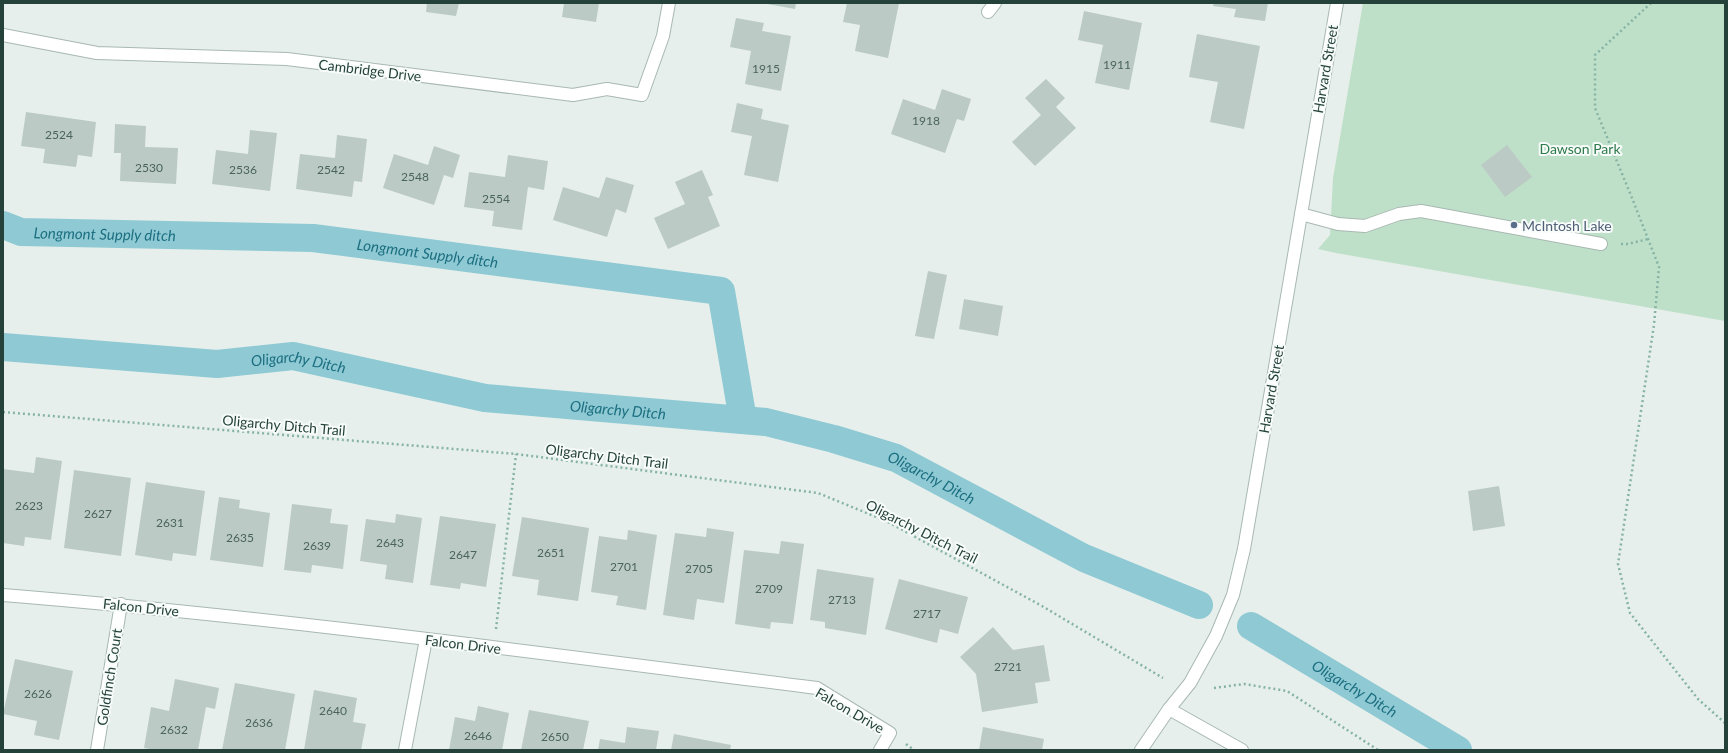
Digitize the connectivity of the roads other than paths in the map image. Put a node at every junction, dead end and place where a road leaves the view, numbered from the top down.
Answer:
1 (669, 3) edge
2 (1336, 3) edge
3 (3, 35) edge
4 (1301, 214) junction
5 (1600, 244) road end
6 (3, 594) edge
7 (121, 604) junction
8 (426, 639) junction
9 (1169, 709) junction
10 (97, 750) edge
11 (405, 750) edge
12 (880, 750) edge
13 (1141, 750) edge
14 (1242, 750) edge

1 - 3 street, Cambridge Drive
2 - 4 street, Harvard Street
4 - 5 street
4 - 9 street, Harvard Street
6 - 7 street, Falcon Drive
7 - 8 street, Falcon Drive
7 - 10 street, Goldfinch Court
8 - 11 street
8 - 12 street, Falcon Drive
9 - 13 street, Harvard Street
9 - 14 street

